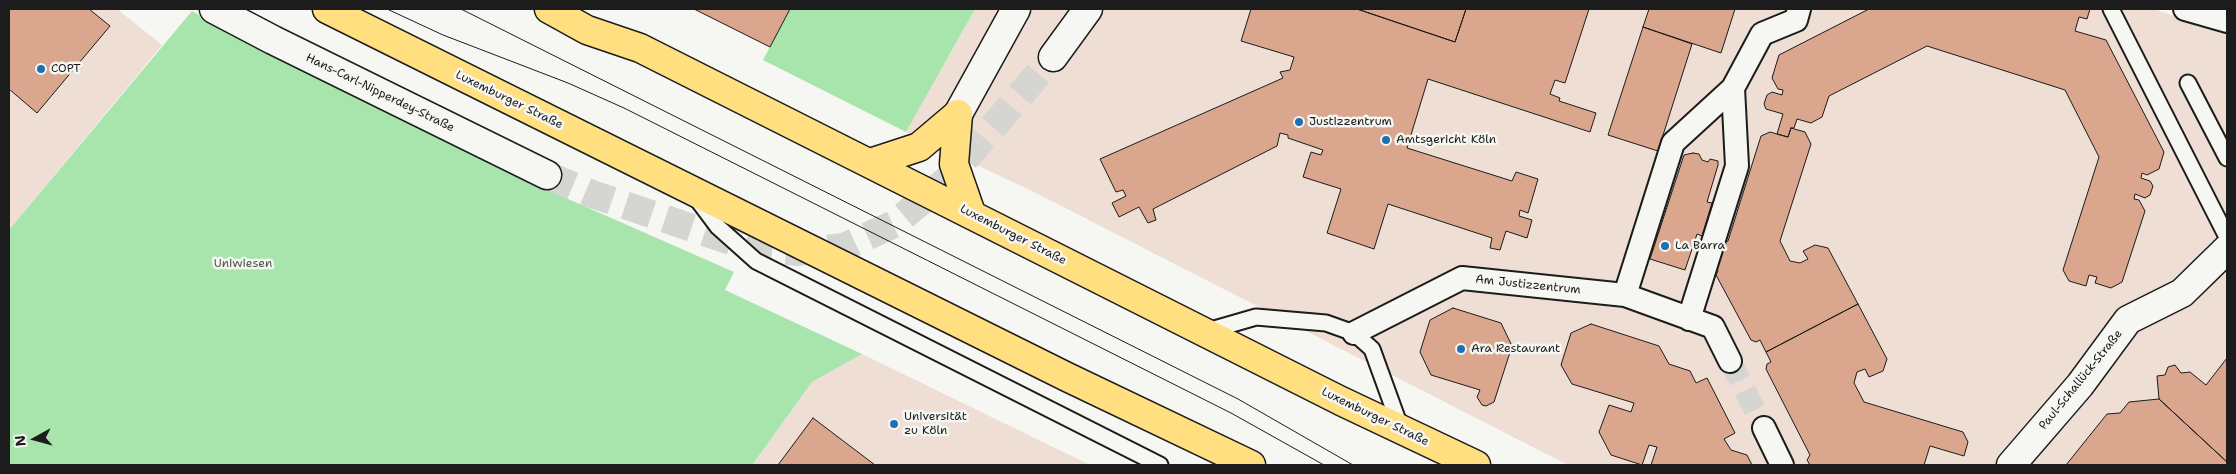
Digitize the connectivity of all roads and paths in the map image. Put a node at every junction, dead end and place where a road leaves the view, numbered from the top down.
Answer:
1 (214, 9) edge
2 (326, 9) edge
3 (549, 9) edge
4 (1016, 9) edge
5 (1088, 9) edge
6 (1816, 9) edge
7 (2111, 9) edge
8 (2185, 9) edge
9 (1798, 14) edge
10 (2227, 21) edge
11 (1053, 56) tunnel mouth
12 (2188, 83) dead end
13 (1733, 88) junction
14 (958, 114) junction
15 (2227, 158) edge
16 (870, 163) junction
17 (547, 175) tunnel mouth
18 (692, 190) junction
19 (971, 213) junction
20 (2227, 237) edge
21 (2227, 249) edge
22 (1625, 295) junction
23 (1689, 319) junction
24 (1204, 332) junction
25 (1354, 333) junction
26 (1730, 361) tunnel mouth
27 (1764, 428) tunnel mouth
28 (1401, 429) junction
29 (1160, 465) edge
30 (1251, 465) edge
31 (1476, 465) edge
32 (1782, 465) edge
33 (2011, 465) edge

1 - 17 street, Hans-Carl-Nipperdey-Straße
2 - 18 main road, Luxemburger Straße
3 - 16 main road, Luxemburger Straße
4 - 14 street
5 - 11 street
6 - 9 street
7 - 20 lane
8 - 10 street
9 - 13 street
12 - 15 lane
13 - 22 street
13 - 23 street
14 - 16 main road
14 - 19 main road
16 - 19 main road, Luxemburger Straße
18 - 29 lane, Luxemburger Straße
18 - 30 main road, Luxemburger Straße
19 - 24 main road, Luxemburger Straße
21 - 33 street, Paul-Schallück-Straße
22 - 23 street, Am Justizzentrum
22 - 25 street, Am Justizzentrum
23 - 26 street, Am Justizzentrum
24 - 25 lane
24 - 28 main road, Luxemburger Straße
25 - 28 lane
27 - 32 street
28 - 31 main road, Luxemburger Straße

